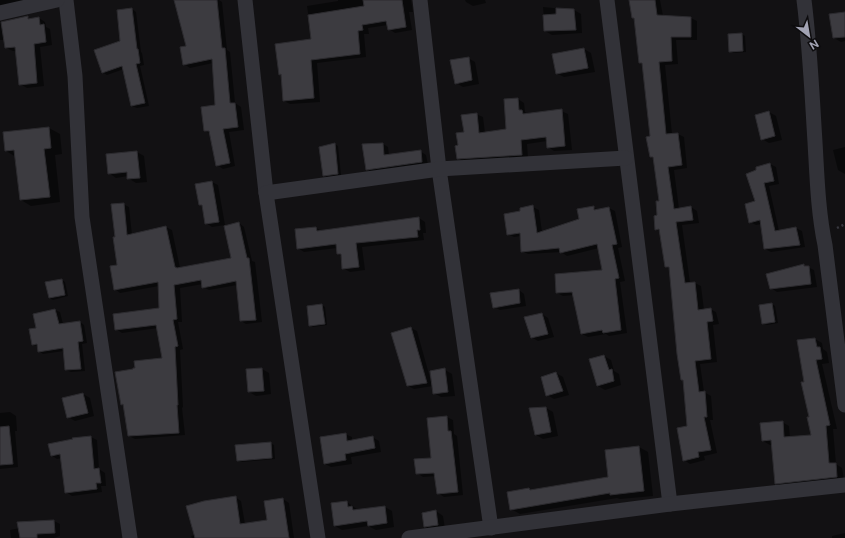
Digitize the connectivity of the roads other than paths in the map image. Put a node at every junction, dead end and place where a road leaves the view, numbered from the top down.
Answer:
1 (57, 0) edge
2 (66, 0) edge
3 (245, 0) edge
4 (420, 0) edge
5 (607, 0) edge
6 (804, 0) edge
7 (0, 13) edge
8 (626, 158) junction
9 (439, 169) junction
10 (266, 193) junction
11 (845, 405) edge
12 (845, 485) edge
13 (670, 504) junction
14 (491, 528) junction
15 (130, 538) edge
16 (318, 538) edge
17 (409, 538) edge

1 - 7 street
2 - 15 street
3 - 10 street
4 - 9 street
5 - 8 street
6 - 11 street
8 - 9 street
8 - 13 street
9 - 10 street
9 - 14 street
10 - 16 street
12 - 13 street
13 - 14 street
14 - 17 street

